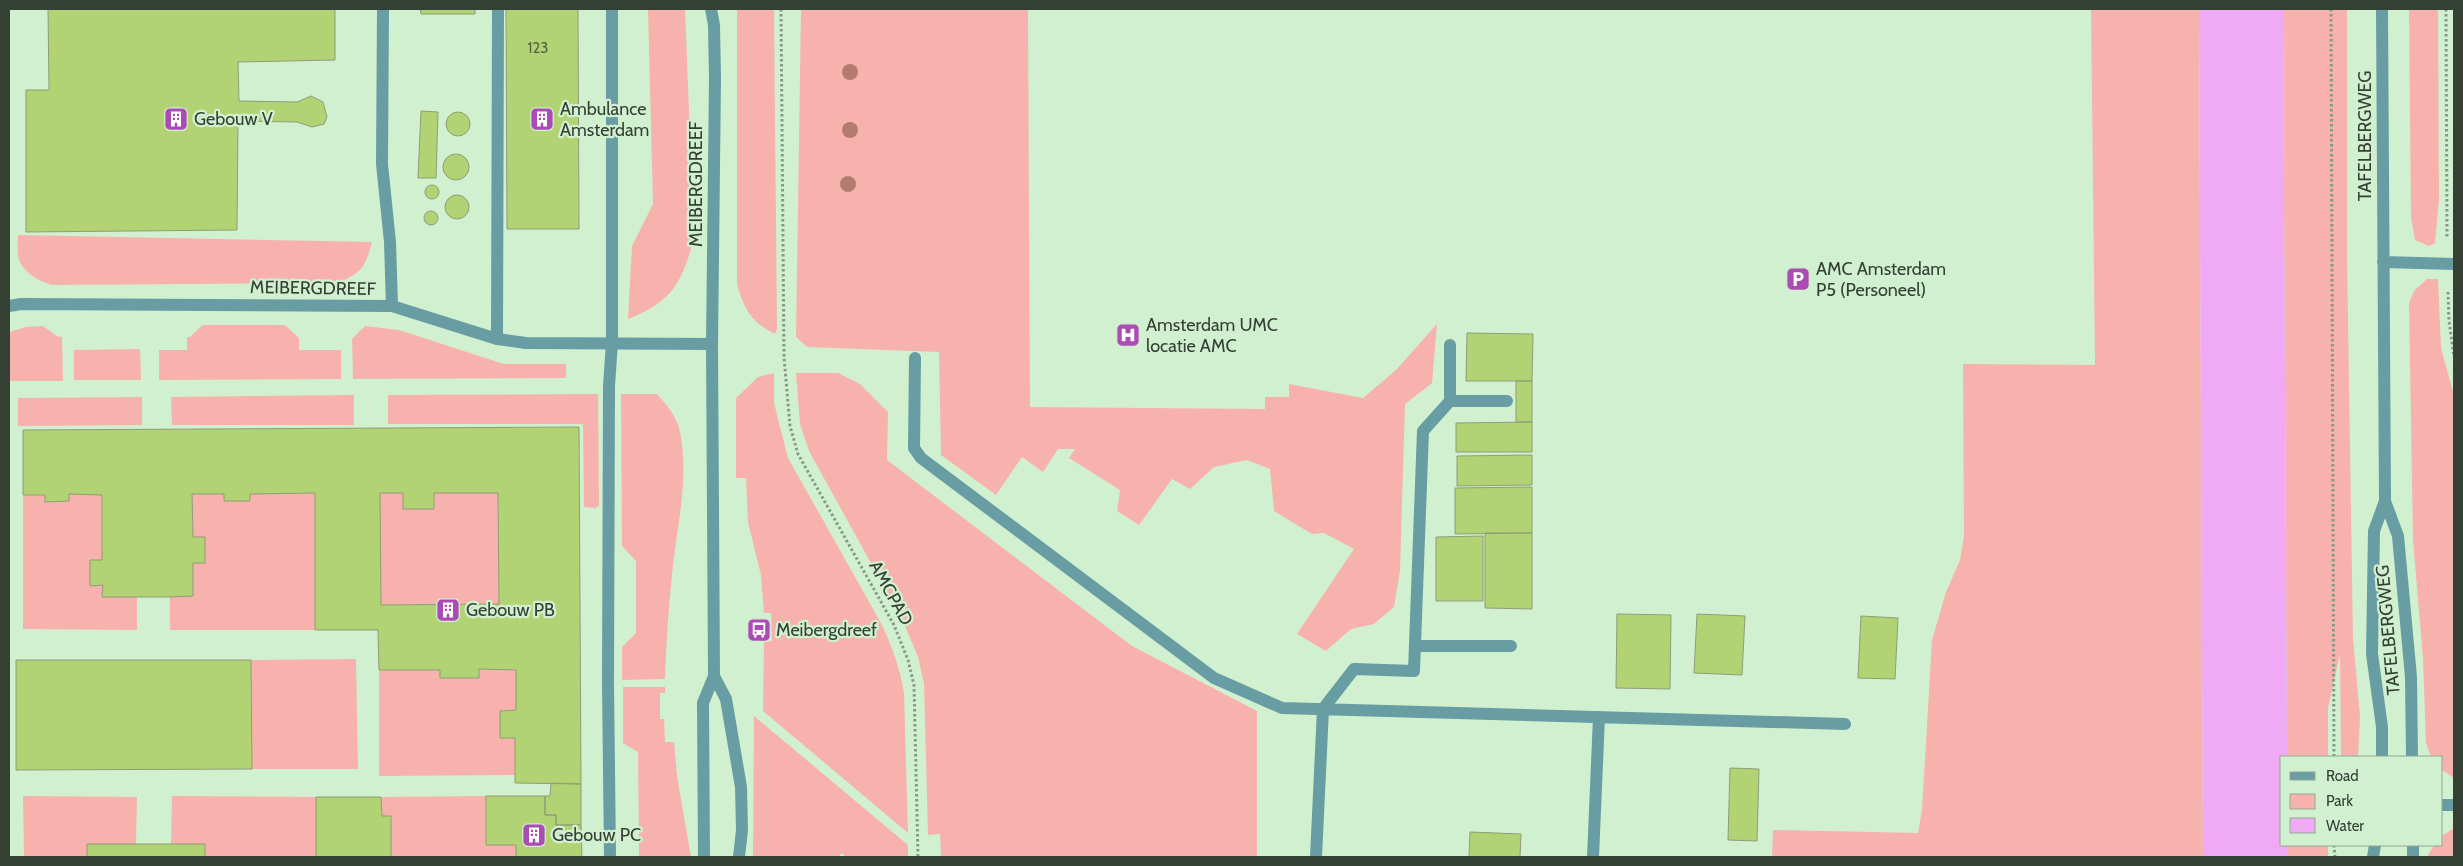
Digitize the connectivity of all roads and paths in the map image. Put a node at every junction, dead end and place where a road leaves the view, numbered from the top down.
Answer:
1 (383, 9) edge
2 (498, 9) edge
3 (612, 9) edge
4 (711, 9) edge
5 (717, 9) edge
6 (781, 9) edge
7 (2331, 9) edge
8 (2382, 9) edge
9 (2446, 9) edge
10 (714, 25) junction
11 (2383, 262) junction
12 (2451, 264) edge
13 (9, 306) edge
14 (392, 306) junction
15 (497, 339) junction
16 (612, 342) junction
17 (712, 344) junction
18 (1450, 345) dead end
19 (2454, 357) edge
20 (915, 358) dead end
21 (1450, 401) junction
22 (1507, 401) dead end
23 (2385, 502) junction
24 (1415, 646) junction
25 (1511, 646) dead end
26 (714, 676) junction
27 (1323, 709) junction
28 (1599, 717) junction
29 (1845, 724) dead end
30 (2334, 756) edge
31 (2382, 756) edge
32 (2412, 756) edge
33 (610, 857) edge
34 (704, 857) edge
35 (739, 857) edge
36 (918, 857) edge
37 (1316, 857) edge
38 (1593, 857) edge

1 - 14 street
2 - 15 street
3 - 16 street
4 - 10 street, MEIBERGDREEF
5 - 10 street, MEIBERGDREEF
6 - 36 path, AMCPAD
7 - 30 path
8 - 11 street, TAFELBERGWEG
9 - 12 path
10 - 17 street, MEIBERGDREEF
11 - 12 street
11 - 23 street, TAFELBERGWEG
12 - 19 path
13 - 14 street, MEIBERGDREEF
14 - 15 street, MEIBERGDREEF
15 - 16 street, MEIBERGDREEF
16 - 17 street, MEIBERGDREEF
16 - 33 street
17 - 26 street, MEIBERGDREEF
18 - 21 street
20 - 27 street
21 - 22 street
21 - 24 street
23 - 31 street, TAFELBERGWEG
23 - 32 street, TAFELBERGWEG
24 - 25 street
24 - 27 street
26 - 34 street, MEIBERGDREEF
26 - 35 street, MEIBERGDREEF
27 - 28 street
27 - 37 street
28 - 29 street
28 - 38 street

